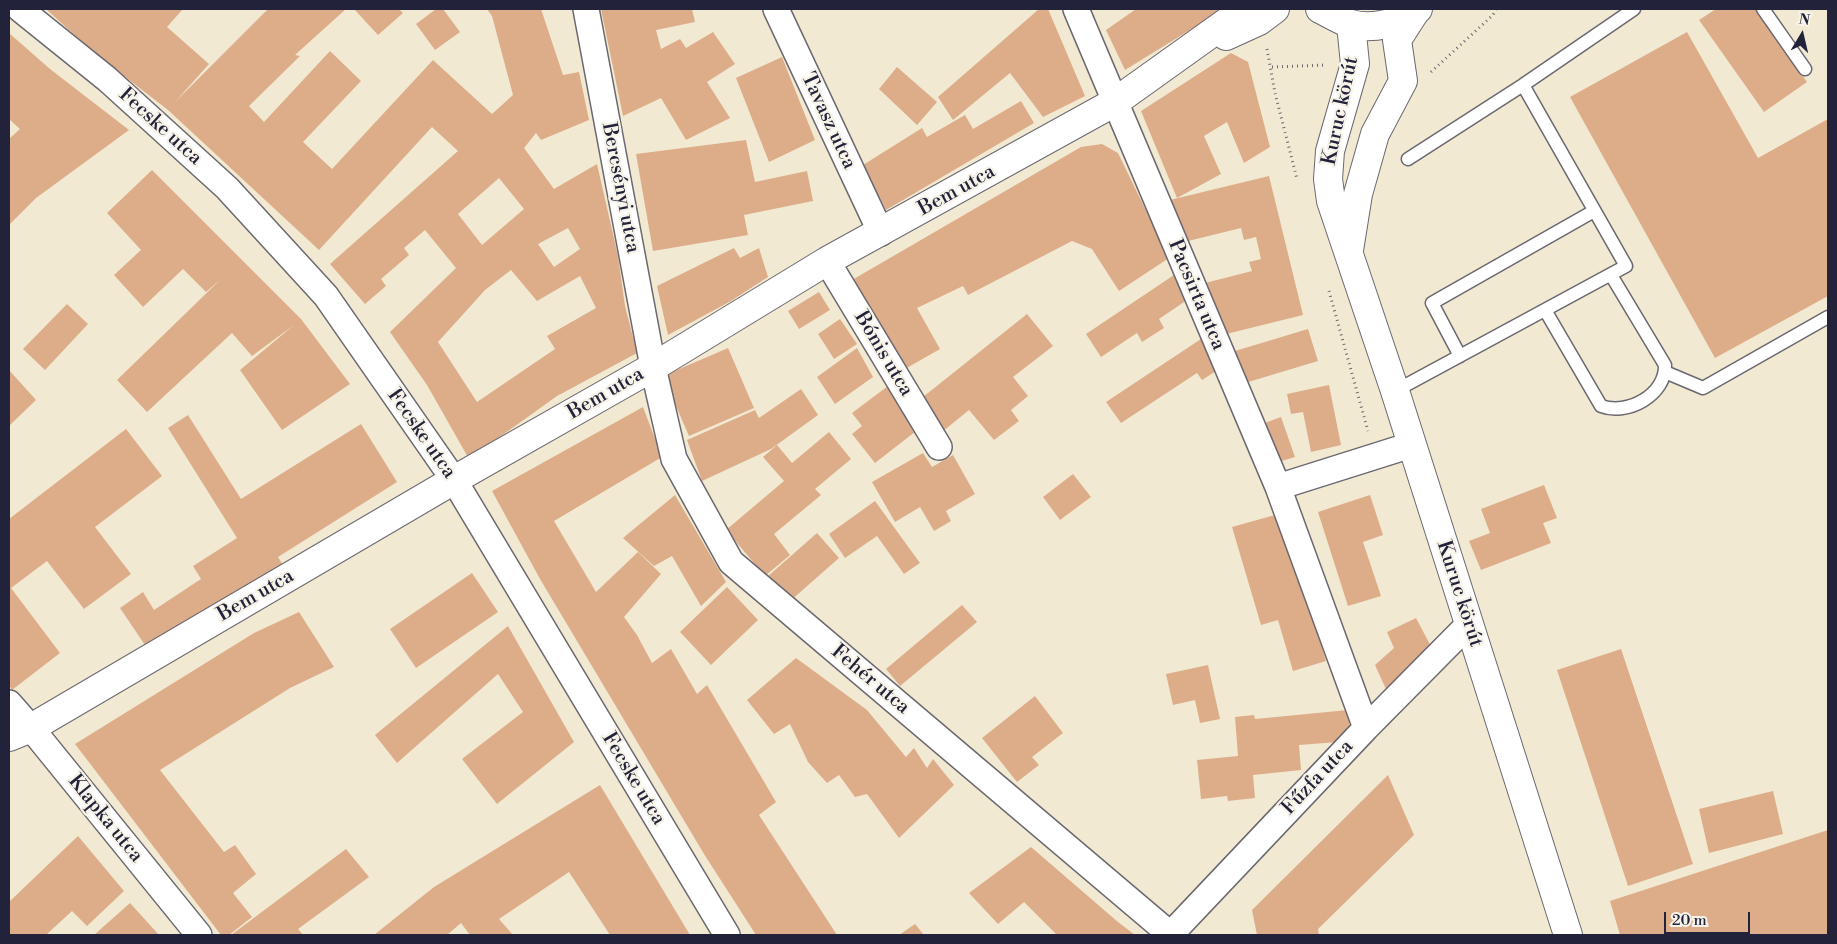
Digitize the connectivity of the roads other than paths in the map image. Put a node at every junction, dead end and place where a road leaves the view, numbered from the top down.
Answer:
1 (20, 9) edge
2 (586, 9) edge
3 (776, 9) edge
4 (1076, 9) edge
5 (1245, 9) edge
6 (1275, 9) edge
7 (1320, 9) edge
8 (1634, 9) edge
9 (1763, 9) edge
10 (1416, 10) edge
11 (1352, 24) junction
12 (1179, 57) junction
13 (1805, 68) dead end
14 (1523, 85) junction
15 (1115, 102) junction
16 (1408, 159) dead end
17 (1594, 211) junction
18 (881, 233) junction
19 (1349, 254) junction
20 (827, 261) junction
21 (1610, 275) junction
22 (1545, 310) junction
23 (1828, 317) edge
24 (1460, 356) junction
25 (653, 367) junction
26 (1665, 372) junction
27 (1395, 391) junction
28 (1411, 445) junction
29 (939, 447) dead end
30 (454, 480) junction
31 (1278, 487) junction
32 (1469, 624) junction
33 (9, 704) edge
34 (1366, 728) junction
35 (20, 733) edge
36 (199, 935) edge
37 (727, 935) edge
38 (1171, 935) edge
39 (1568, 935) edge

1 - 30 street, Fecske utca
2 - 25 street, Bercsényi utca
3 - 18 street, Tavasz utca
4 - 15 street, Pacsirta utca
5 - 12 street, Bem utca
6 - 12 street, Bem utca
7 - 11 street
8 - 14 lane
9 - 13 lane
10 - 11 street
10 - 19 street, Kuruc körút
11 - 19 street, Kuruc körút
12 - 15 street, Bem utca
14 - 16 lane
14 - 17 lane
15 - 18 street, Bem utca
15 - 31 street, Pacsirta utca
17 - 21 lane
17 - 24 lane
18 - 20 street, Bem utca
19 - 27 street, Kuruc körút
20 - 25 street, Bem utca
20 - 29 street, Bónis utca
21 - 22 lane
21 - 26 lane
22 - 24 lane
22 - 26 lane
23 - 26 lane
24 - 27 lane
25 - 30 street, Bem utca
25 - 38 street, Fehér utca
27 - 28 street, Kuruc körút
28 - 31 street
28 - 32 street, Kuruc körút
30 - 35 street, Bem utca
30 - 37 street, Fecske utca
31 - 34 street, Pacsirta utca
32 - 34 street, Fűzfa utca
32 - 39 street, Kuruc körút
33 - 35 street, Klapka utca
34 - 38 street, Fűzfa utca
35 - 36 street, Klapka utca

